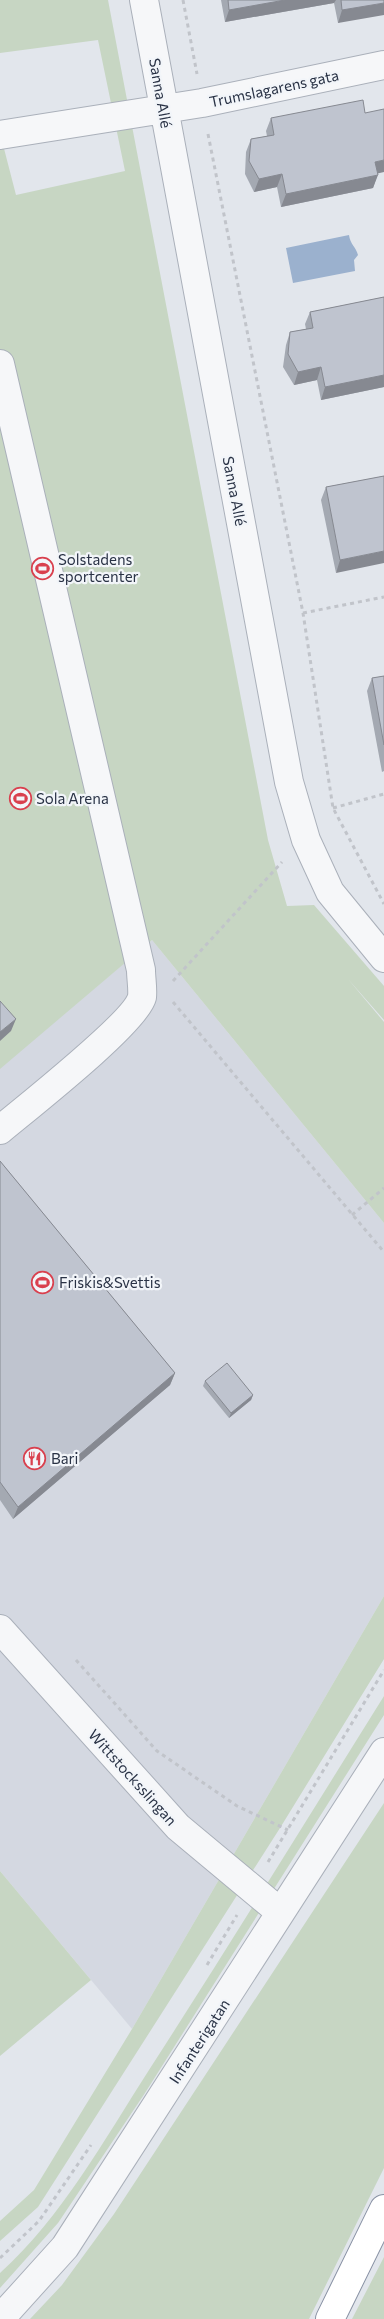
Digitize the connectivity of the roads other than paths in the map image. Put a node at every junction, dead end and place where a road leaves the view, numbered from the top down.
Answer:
1 (144, 0) edge
2 (384, 65) edge
3 (164, 110) junction
4 (0, 134) edge
5 (0, 364) edge
6 (384, 958) edge
7 (0, 1130) edge
8 (0, 1628) edge
9 (384, 1752) edge
10 (280, 1912) junction
11 (384, 2209) edge
12 (0, 2319) edge
13 (330, 2319) edge

1 - 3 street, Sanna Allé
2 - 3 street, Trumslagarens gata
3 - 4 street, Trumslagarens gata
3 - 6 street, Sanna Allé
5 - 7 street
8 - 10 street, Wittstocksslingan
9 - 10 street, Infanterigatan
10 - 12 street, Infanterigatan
11 - 13 highway

